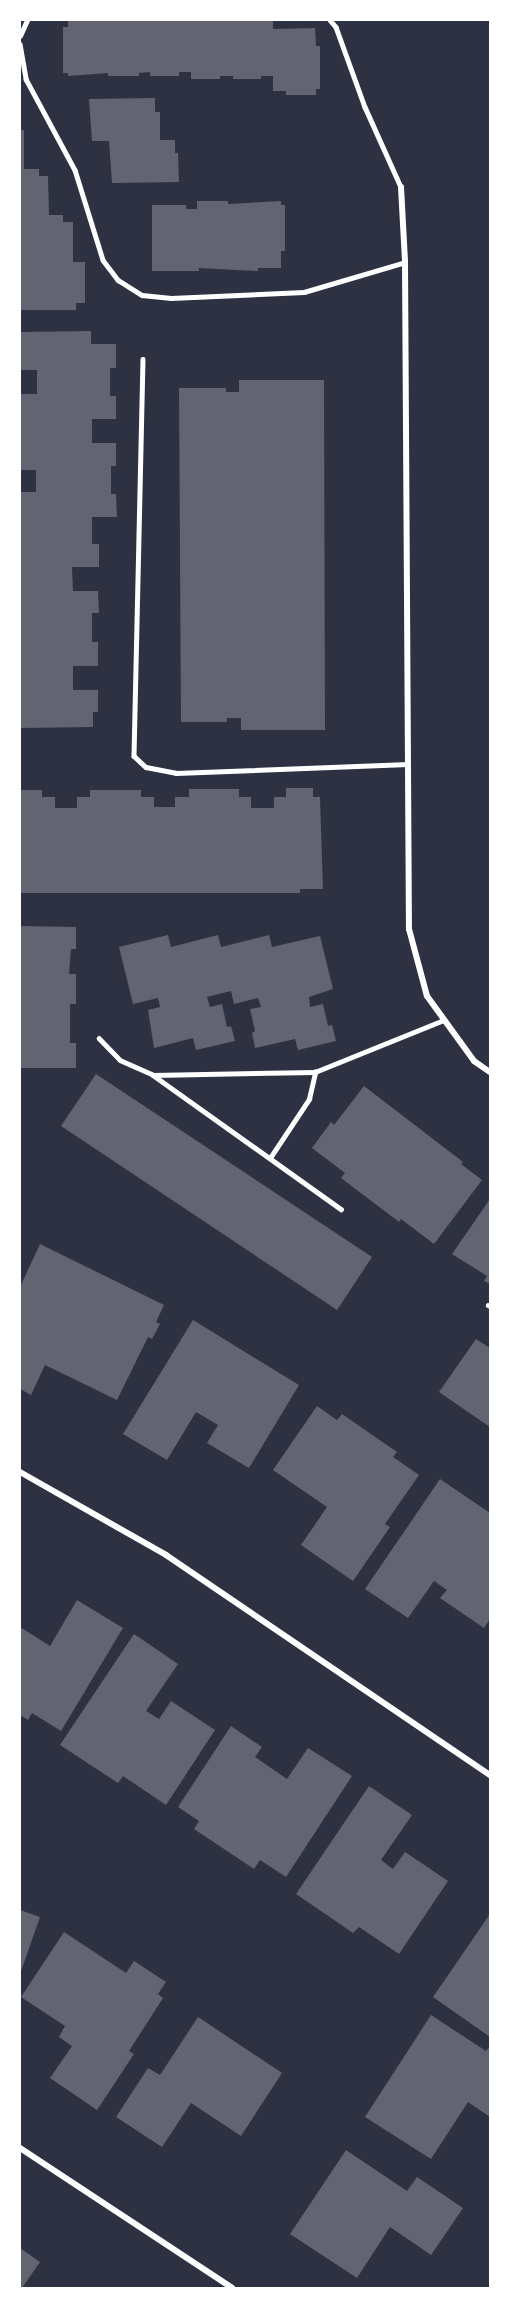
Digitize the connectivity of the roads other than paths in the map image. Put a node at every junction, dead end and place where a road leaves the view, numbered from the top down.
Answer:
1 (27, 20) edge
2 (330, 20) edge
3 (20, 36) edge
4 (20, 44) edge
5 (401, 186) joint
6 (405, 262) junction
7 (143, 359) dead end
8 (408, 764) junction
9 (444, 1020) junction
10 (99, 1038) dead end
11 (315, 1072) junction
12 (490, 1072) edge
13 (153, 1075) junction
14 (270, 1158) junction
15 (341, 1209) dead end
16 (20, 1472) edge
17 (490, 1775) edge
18 (20, 2148) edge
19 (232, 2289) edge

1 - 3 lane
2 - 5 lane
4 - 6 lane
5 - 6 street
6 - 8 street
7 - 8 lane
8 - 9 street
9 - 11 lane
9 - 12 street
10 - 13 lane
11 - 13 lane
11 - 14 lane
13 - 14 lane
14 - 15 lane
16 - 17 street
18 - 19 street

